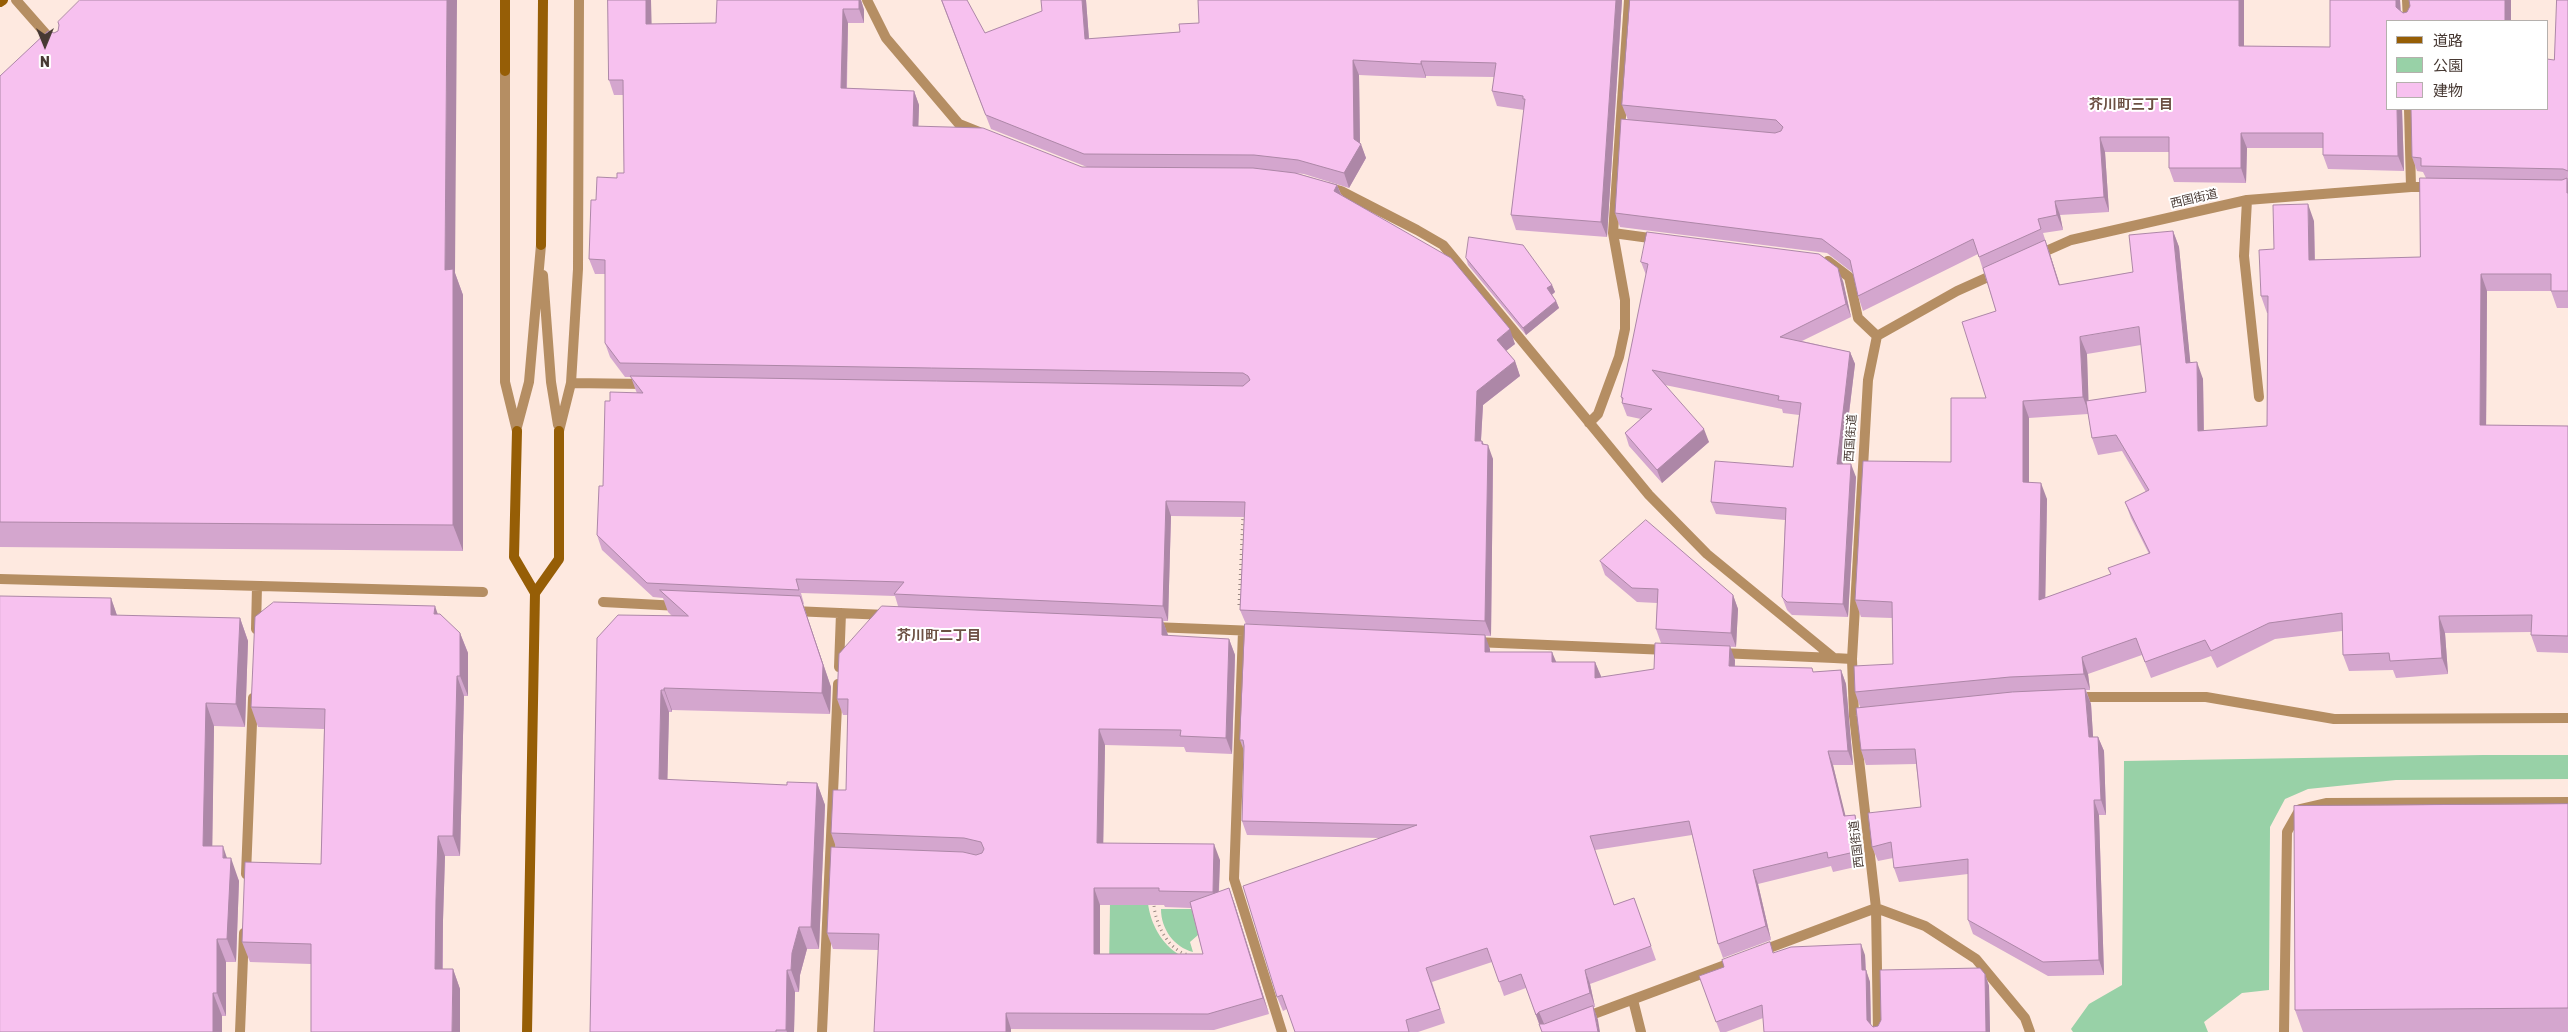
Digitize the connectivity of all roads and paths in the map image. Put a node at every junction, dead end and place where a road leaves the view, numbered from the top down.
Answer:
1 (3, 0) edge
2 (16, 0) edge
3 (505, 0) edge
4 (543, 0) edge
5 (579, 0) edge
6 (867, 0) edge
7 (1629, 0) edge
8 (2407, 0) edge
9 (0, 2) edge
10 (2408, 20) edge
11 (62, 52) edge
12 (2409, 110) edge
13 (987, 135) edge
14 (1312, 183) edge
15 (2411, 187) junction
16 (2440, 187) edge
17 (2247, 200) junction
18 (1612, 233) junction
19 (1671, 240) edge
20 (541, 245) junction
21 (1816, 259) edge
22 (2027, 260) edge
23 (2010, 268) edge
24 (1877, 336) junction
25 (570, 383) junction
26 (656, 384) edge
27 (2259, 397) dead end
28 (1588, 423) junction
29 (517, 430) junction
30 (559, 430) junction
31 (1243, 512) edge
32 (0, 579) edge
33 (257, 586) junction
34 (483, 592) dead end
35 (535, 592) junction
36 (603, 602) dead end
37 (692, 606) edge
38 (782, 610) edge
39 (841, 613) junction
40 (900, 616) edge
41 (1144, 627) edge
42 (1241, 631) junction
43 (1263, 632) edge
44 (255, 636) edge
45 (1460, 641) edge
46 (1676, 651) edge
47 (1706, 652) edge
48 (1834, 658) junction
49 (1852, 659) junction
50 (254, 685) edge
51 (2066, 698) edge
52 (2568, 718) edge
53 (2568, 802) edge
54 (246, 883) edge
55 (1154, 906) edge
56 (1876, 908) junction
57 (244, 923) edge
58 (1194, 956) edge
59 (1633, 1000) junction
60 (1573, 1022) edge
61 (240, 1032) edge
62 (527, 1032) edge
63 (822, 1032) edge
64 (1282, 1032) edge
65 (1641, 1032) edge
66 (1878, 1032) edge
67 (2030, 1032) edge
68 (2284, 1032) edge

1 - 9 street
2 - 11 street
3 - 29 street
4 - 20 street
5 - 25 street
6 - 13 street
7 - 18 street
8 - 10 street
12 - 15 street
14 - 28 street
15 - 16 street, 西国街道
15 - 17 street, 西国街道
17 - 22 street, 西国街道
17 - 27 street
18 - 19 street
18 - 28 street
20 - 29 street
20 - 30 street
21 - 24 street
23 - 24 street
24 - 49 street, 西国街道
25 - 26 street
25 - 30 street
28 - 48 street
29 - 35 street
30 - 35 street
31 - 42 path
32 - 33 street
33 - 34 street
33 - 44 street
35 - 62 street
36 - 37 street
38 - 39 street
39 - 40 street
39 - 63 street
41 - 42 street
42 - 43 street
42 - 64 street
45 - 46 street
47 - 48 street
48 - 49 street
49 - 56 street, 西国街道
50 - 54 street
51 - 52 street
53 - 68 street
55 - 58 path
56 - 59 street
56 - 66 street, 西国街道
56 - 67 street
57 - 61 street
59 - 60 street
59 - 65 street

